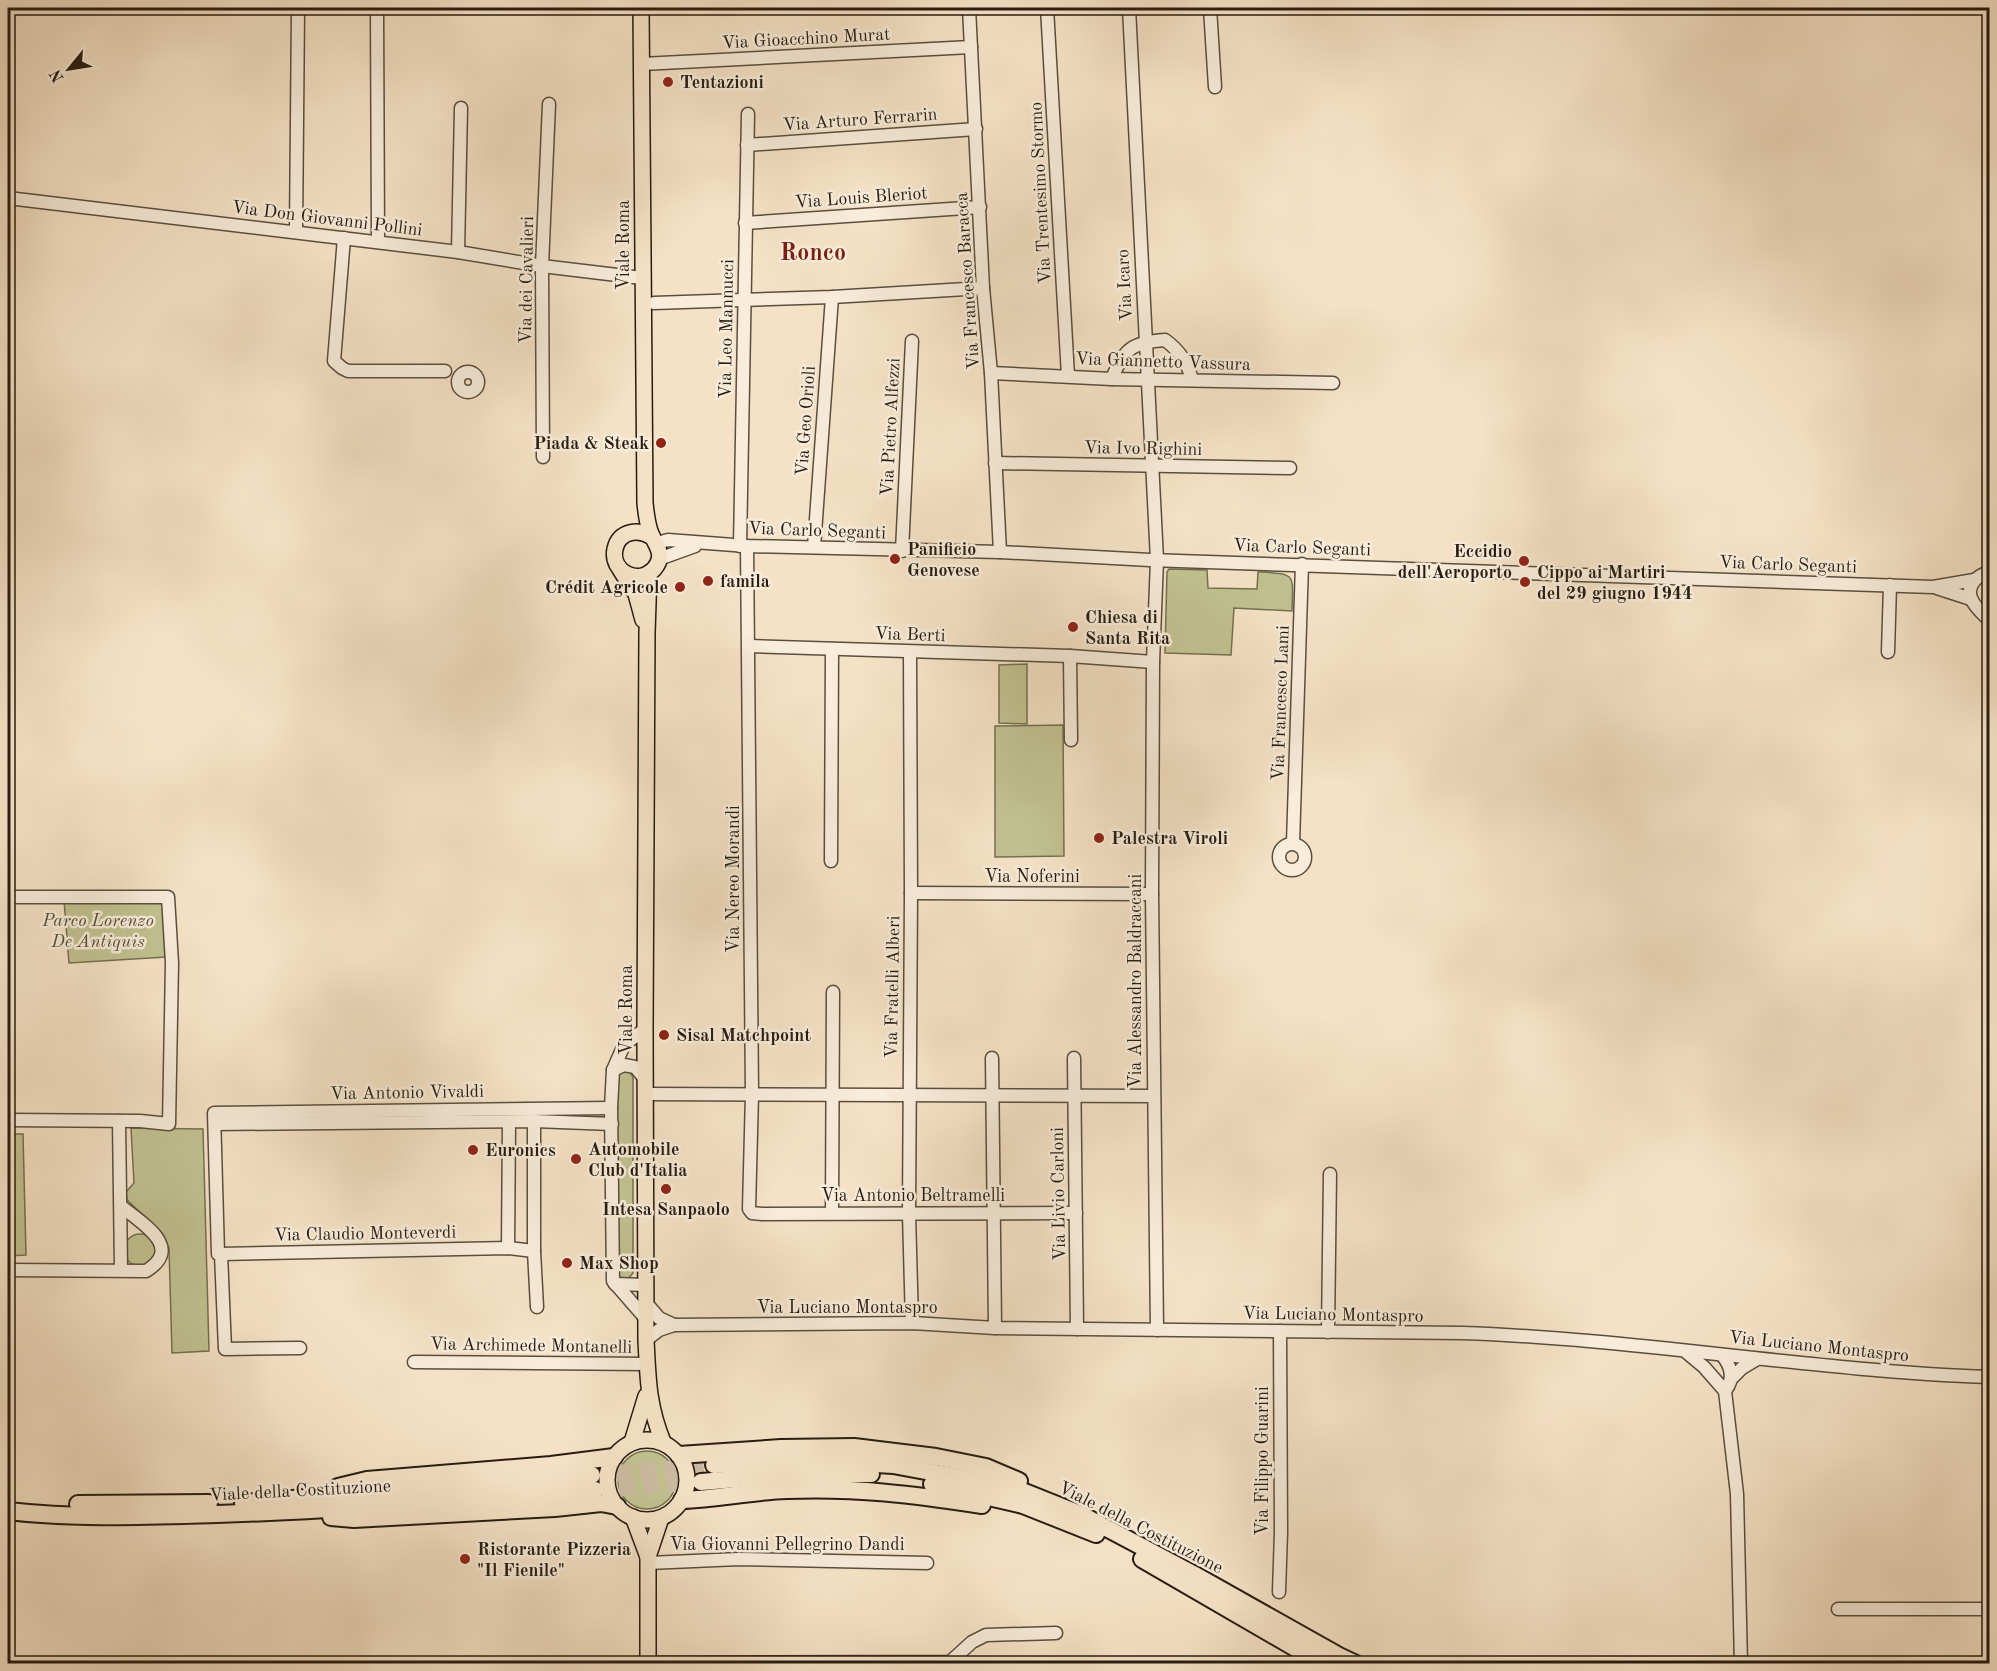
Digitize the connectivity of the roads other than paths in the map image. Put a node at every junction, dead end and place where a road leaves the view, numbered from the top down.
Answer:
1 (298, 8) edge
2 (377, 8) edge
3 (641, 8) edge
4 (969, 8) edge
5 (1047, 8) edge
6 (1129, 8) edge
7 (1210, 8) edge
8 (971, 47) junction
9 (642, 64) junction
10 (1215, 87) dead end
11 (549, 104) dead end
12 (461, 108) dead end
13 (748, 114) dead end
14 (976, 129) junction
15 (747, 145) junction
16 (8, 198) edge
17 (980, 207) junction
18 (745, 223) junction
19 (296, 232) junction
20 (344, 238) junction
21 (378, 242) junction
22 (458, 252) junction
23 (542, 266) junction
24 (642, 278) junction
25 (984, 288) junction
26 (832, 297) junction
27 (746, 301) junction
28 (654, 303) dead end
29 (912, 341) dead end
30 (1145, 341) junction
31 (991, 374) junction
32 (462, 375) dead end
33 (1068, 376) junction
34 (1112, 379) junction
35 (1147, 380) junction
36 (1192, 380) junction
37 (1334, 383) dead end
38 (543, 457) dead end
39 (995, 463) junction
40 (1152, 466) junction
41 (1290, 468) dead end
42 (644, 482) junction
43 (625, 535) junction
44 (654, 540) junction
45 (706, 544) junction
46 (743, 546) junction
47 (814, 547) junction
48 (902, 551) junction
49 (1000, 552) junction
50 (659, 559) junction
51 (1157, 560) junction
52 (1302, 564) junction
53 (621, 571) junction
54 (1989, 572) edge
55 (649, 573) junction
56 (1974, 580) junction
57 (1890, 585) junction
58 (1933, 587) junction
59 (1980, 606) edge
60 (1989, 621) edge
61 (647, 631) junction
62 (749, 646) junction
63 (832, 649) junction
64 (910, 652) junction
65 (1888, 652) dead end
66 (1070, 656) junction
67 (1153, 662) junction
68 (1071, 740) dead end
69 (1293, 843) dead end
70 (831, 861) dead end
71 (911, 893) junction
72 (1152, 894) junction
73 (8, 897) edge
74 (833, 992) dead end
75 (645, 1029) junction
76 (992, 1058) dead end
77 (1074, 1058) dead end
78 (613, 1070) junction
79 (645, 1079) junction
80 (646, 1094) junction
81 (752, 1094) junction
82 (832, 1095) junction
83 (993, 1095) junction
84 (1075, 1095) junction
85 (909, 1096) junction
86 (1154, 1096) junction
87 (611, 1108) junction
88 (8, 1120) edge
89 (119, 1121) junction
90 (534, 1121) junction
91 (509, 1122) junction
92 (215, 1124) junction
93 (612, 1124) junction
94 (1330, 1174) dead end
95 (121, 1206) junction
96 (750, 1211) joint
97 (995, 1212) junction
98 (832, 1213) junction
99 (1076, 1213) junction
100 (909, 1214) junction
101 (145, 1226) junction
102 (120, 1239) junction
103 (508, 1248) junction
104 (534, 1251) junction
105 (222, 1254) junction
106 (8, 1270) edge
107 (121, 1270) junction
108 (615, 1284) junction
109 (646, 1285) junction
110 (647, 1304) junction
111 (537, 1307) dead end
112 (647, 1320) junction
113 (912, 1323) junction
114 (674, 1325) junction
115 (995, 1328) junction
116 (1077, 1329) junction
117 (1156, 1330) junction
118 (1280, 1331) junction
119 (1328, 1332) junction
120 (646, 1340) junction
121 (300, 1348) dead end
122 (1684, 1351) junction
123 (1722, 1355) junction
124 (1757, 1359) junction
125 (414, 1362) dead end
126 (647, 1364) junction
127 (1989, 1377) edge
128 (1731, 1379) junction
129 (1721, 1386) junction
130 (648, 1390) junction
131 (632, 1442) junction
132 (663, 1442) junction
133 (679, 1455) junction
134 (614, 1457) junction
135 (714, 1465) tunnel mouth
136 (594, 1482) tunnel mouth
137 (701, 1482) tunnel mouth
138 (8, 1500) edge
139 (682, 1500) junction
140 (288, 1505) junction
141 (617, 1506) junction
142 (8, 1511) edge
143 (633, 1517) junction
144 (661, 1518) junction
145 (1085, 1522) junction
146 (648, 1560) junction
147 (927, 1563) dead end
148 (1279, 1592) dead end
149 (1989, 1608) edge
150 (1838, 1609) dead end
151 (1056, 1633) dead end
152 (648, 1663) edge
153 (951, 1663) edge
154 (1323, 1664) edge
155 (1356, 1664) edge
156 (1741, 1664) edge

1 - 19 street
2 - 21 street
3 - 9 main road, Viale Roma
4 - 8 street, Via Francesco Baracca
5 - 33 street, Via Trentesimo Stormo
6 - 30 street, Via Icaro
7 - 10 street
8 - 9 street, Via Gioacchino Murat
8 - 14 street, Via Francesco Baracca
9 - 24 main road, Viale Roma
11 - 23 street, Via dei Cavalieri
12 - 22 street
13 - 15 street, Via Leo Mannucci
14 - 15 street, Via Arturo Ferrarin
14 - 17 street, Via Francesco Baracca
15 - 18 street, Via Leo Mannucci
16 - 19 street, Via Don Giovanni Pollini
17 - 18 street, Via Louis Bleriot
17 - 25 street, Via Francesco Baracca
18 - 27 street, Via Leo Mannucci
19 - 20 street, Via Don Giovanni Pollini
20 - 21 street, Via Don Giovanni Pollini
20 - 32 street
21 - 22 street, Via Don Giovanni Pollini
22 - 23 street, Via Don Giovanni Pollini
23 - 24 street, Via Don Giovanni Pollini
23 - 38 street, Via dei Cavalieri
24 - 42 main road, Viale Roma
25 - 26 street
25 - 31 street, Via Francesco Baracca
26 - 27 street
26 - 47 street, Via Geo Orioli
27 - 28 street
27 - 46 street, Via Leo Mannucci
29 - 48 street, Via Pietro Alfezzi
30 - 34 street
30 - 35 street, Via Icaro
30 - 36 street
31 - 33 street, Via Giannetto Vassura
31 - 39 street, Via Francesco Baracca
33 - 34 street, Via Giannetto Vassura
34 - 35 street, Via Giannetto Vassura
35 - 36 street, Via Giannetto Vassura
35 - 40 street, Via Icaro
36 - 37 street, Via Giannetto Vassura
39 - 40 street, Via Ivo Righini
39 - 49 street, Via Francesco Baracca
40 - 41 street, Via Ivo Righini
40 - 51 street, Via Icaro
42 - 43 main road, Viale Roma
42 - 44 main road, Viale Roma
43 - 44 main road
43 - 53 main road
44 - 45 street, Via Carlo Seganti
44 - 50 main road
45 - 46 street, Via Carlo Seganti
45 - 50 street, Via Carlo Seganti
46 - 47 street, Via Carlo Seganti
46 - 62 street, Via Nereo Morandi
47 - 48 street, Via Carlo Seganti
48 - 49 street, Via Carlo Seganti
49 - 51 street, Via Carlo Seganti
50 - 55 main road
51 - 52 street, Via Carlo Seganti
51 - 67 street, Via Alessandro Baldraccani
52 - 57 street, Via Carlo Seganti
52 - 69 street, Via Francesco Lami
53 - 55 main road
53 - 61 main road, Viale Roma
54 - 56 street, Via Carlo Seganti
55 - 61 main road, Viale Roma
56 - 58 street, Via Carlo Seganti
56 - 59 street
57 - 58 street, Via Carlo Seganti
57 - 65 street
58 - 59 street, Via Carlo Seganti
59 - 60 street
61 - 75 main road, Viale Roma
62 - 63 street, Via Berti
62 - 81 street, Via Nereo Morandi
63 - 64 street, Via Berti
63 - 70 street
64 - 66 street, Via Berti
64 - 71 street, Via Fratelli Alberi
66 - 67 street, Via Berti
66 - 68 street
67 - 72 street, Via Alessandro Baldraccani
71 - 72 street, Via Noferini
71 - 85 street, Via Fratelli Alberi
72 - 86 street, Via Alessandro Baldraccani
73 - 89 street
74 - 82 street
75 - 78 street
75 - 79 main road, Viale Roma
76 - 83 street
77 - 84 street, Via Livio Carloni
78 - 79 street
78 - 87 street
79 - 80 main road, Viale Roma
80 - 81 street
80 - 109 main road, Viale Roma
81 - 82 street
81 - 96 street, Via Nereo Morandi
82 - 85 street
82 - 98 street
83 - 84 street
83 - 85 street
83 - 97 street
84 - 86 street
84 - 99 street, Via Livio Carloni
85 - 100 street, Via Fratelli Alberi
86 - 117 street, Via Alessandro Baldraccani
87 - 92 street, Via Antonio Vivaldi
87 - 93 street
88 - 89 street
89 - 95 street
90 - 91 street, Via Antonio Vivaldi
90 - 93 street, Via Antonio Vivaldi
90 - 104 street
91 - 92 street, Via Antonio Vivaldi
91 - 103 street
92 - 105 street
93 - 108 street
94 - 119 street
95 - 101 street
95 - 102 street
96 - 98 street, Via Antonio Beltramelli
97 - 99 street, Via Antonio Beltramelli
97 - 100 street, Via Antonio Beltramelli
97 - 115 street
98 - 100 street, Via Antonio Beltramelli
99 - 116 street, Via Livio Carloni
100 - 113 street, Via Fratelli Alberi
101 - 102 street
101 - 107 street
102 - 107 street
103 - 104 street, Via Claudio Monteverdi
103 - 105 street, Via Claudio Monteverdi
104 - 111 street
105 - 121 street
106 - 107 street
108 - 109 street
108 - 112 street
109 - 110 main road, Viale Roma
110 - 112 main road, Viale Roma
110 - 114 street
112 - 120 main road, Viale Roma
113 - 114 street, Via Luciano Montaspro
113 - 115 street, Via Luciano Montaspro
114 - 120 street, Via Luciano Montaspro
115 - 116 street, Via Luciano Montaspro
116 - 117 street, Via Luciano Montaspro
117 - 118 street, Via Luciano Montaspro
118 - 119 street, Via Luciano Montaspro
118 - 148 street, Via Filippo Guarini
119 - 122 street, Via Luciano Montaspro
120 - 126 main road, Viale Roma
122 - 123 street, Via Luciano Montaspro
122 - 129 street
123 - 124 street, Via Luciano Montaspro
123 - 128 street
123 - 129 street
124 - 127 street, Via Luciano Montaspro
124 - 128 street
125 - 126 street, Via Archimede Montanelli
126 - 130 main road, Viale Roma
128 - 129 street
129 - 156 street
130 - 131 main road, Viale Roma
130 - 132 main road, Viale Roma
131 - 132 main road
131 - 134 main road
132 - 133 main road
133 - 139 main road
133 - 145 highway
134 - 140 highway
134 - 141 main road
135 - 145 highway, Viale della Costituzione
136 - 140 highway, Viale della Costituzione
137 - 145 highway, Viale della Costituzione
138 - 140 highway, Viale della Costituzione
139 - 144 main road
139 - 145 highway
140 - 141 highway
140 - 142 highway, Viale della Costituzione
141 - 143 main road
143 - 144 main road
143 - 146 main road
144 - 146 main road
145 - 154 highway, Viale della Costituzione
145 - 155 highway, Viale della Costituzione
146 - 147 street, Via Giovanni Pellegrino Dandi
146 - 152 main road
149 - 150 street
151 - 153 street
152 - 153 street

